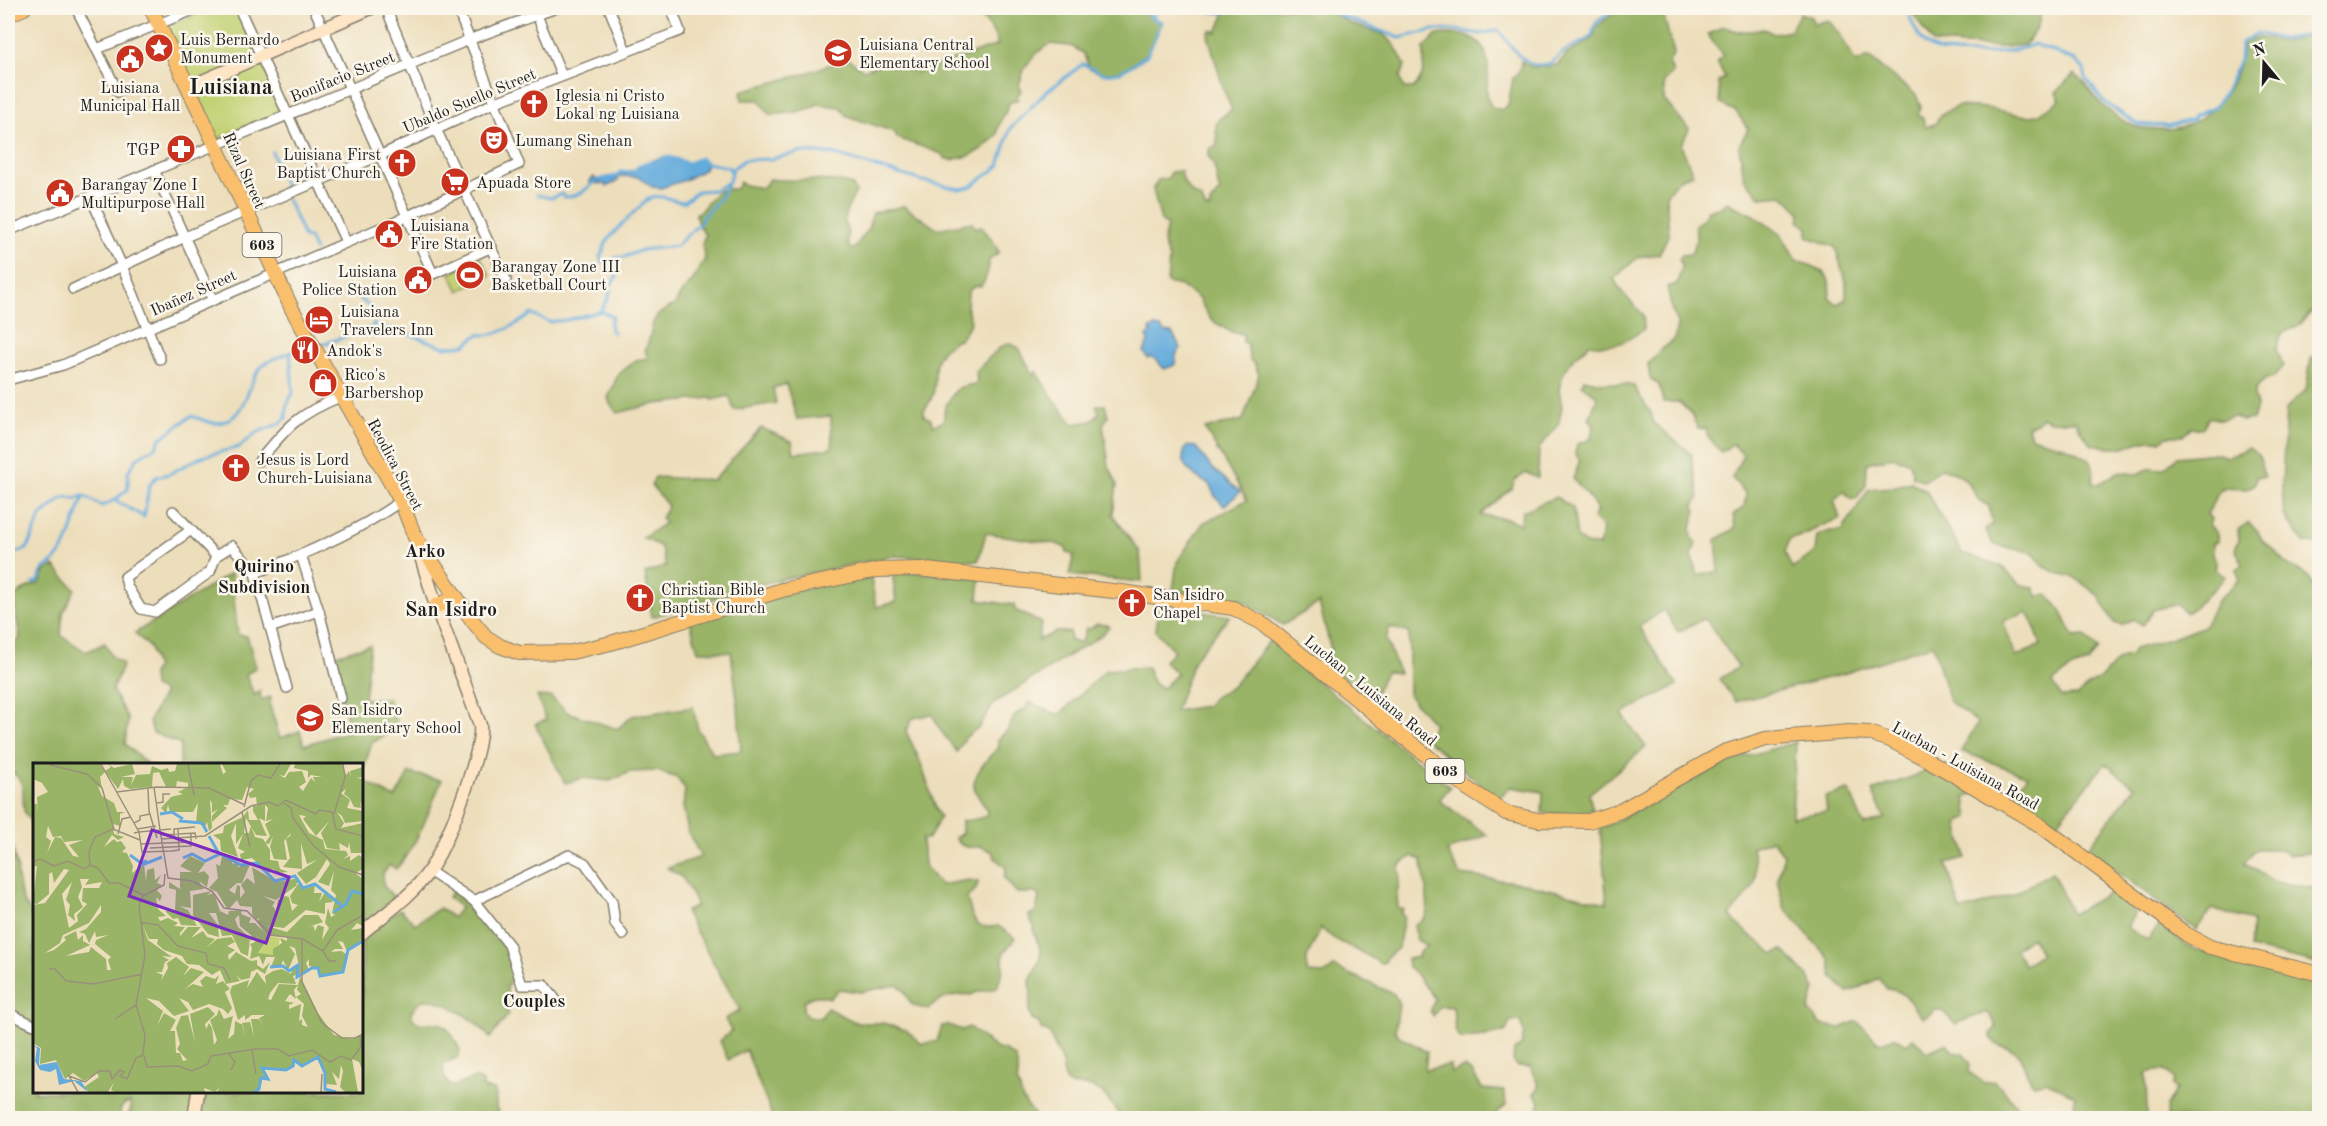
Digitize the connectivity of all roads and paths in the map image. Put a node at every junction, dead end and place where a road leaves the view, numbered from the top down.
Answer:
1 (24, 8) edge
2 (76, 8) edge
3 (152, 8) edge
4 (198, 8) edge
5 (239, 8) edge
6 (314, 8) edge
7 (371, 8) edge
8 (386, 8) edge
9 (458, 8) edge
10 (556, 8) edge
11 (609, 8) edge
12 (671, 8) edge
13 (536, 11) edge
14 (8, 15) edge
15 (159, 23) junction
16 (324, 27) junction
17 (471, 39) junction
18 (97, 49) junction
19 (626, 51) junction
20 (262, 54) junction
21 (410, 65) junction
22 (562, 76) junction
23 (189, 87) junction
24 (351, 89) junction
25 (118, 92) dead end
26 (496, 102) junction
27 (289, 113) junction
28 (436, 129) junction
29 (215, 144) junction
30 (381, 154) junction
31 (154, 170) junction
32 (318, 181) junction
33 (464, 189) junction
34 (90, 196) junction
35 (245, 210) junction
36 (408, 216) junction
37 (8, 231) edge
38 (185, 237) junction
39 (346, 242) junction
40 (492, 247) junction
41 (122, 266) junction
42 (274, 273) junction
43 (506, 280) dead end
44 (73, 288) dead end
45 (213, 300) junction
46 (148, 328) junction
47 (311, 345) joint
48 (160, 359) dead end
49 (8, 380) edge
50 (340, 397) junction
51 (259, 461) dead end
52 (401, 501) junction
53 (173, 511) dead end
54 (191, 530) junction
55 (415, 537) junction
56 (301, 555) junction
57 (216, 556) junction
58 (255, 573) junction
59 (456, 597) junction
60 (436, 606) junction
61 (319, 611) junction
62 (270, 628) junction
63 (540, 654) joint
64 (286, 688) dead end
65 (341, 698) dead end
66 (429, 871) junction
67 (474, 901) junction
68 (363, 932) edge
69 (623, 935) dead end
70 (2319, 974) edge
71 (555, 1000) dead end
72 (8, 1013) edge
73 (33, 1025) edge
74 (198, 1093) edge
75 (194, 1119) edge

1 - 14 main road
2 - 18 street
3 - 15 main road, Rizal Street / 603
4 - 15 street
5 - 20 street
6 - 16 street
7 - 16 street
8 - 21 street
9 - 17 street
10 - 13 street, Bonifacio Street
11 - 19 street
12 - 19 street, Ubaldo Suello Street
13 - 17 street, Bonifacio Street
13 - 22 street
15 - 18 street
15 - 23 main road, Rizal Street / 603
16 - 20 street
16 - 24 street
17 - 21 street, Bonifacio Street
17 - 26 street
18 - 25 street
19 - 22 street, Ubaldo Suello Street
20 - 23 street
20 - 27 street
21 - 24 street, Bonifacio Street
21 - 28 street
22 - 26 street, Ubaldo Suello Street
23 - 29 main road, Rizal Street / 603
24 - 27 street, Bonifacio Street
24 - 30 street
26 - 28 street, Ubaldo Suello Street
26 - 33 street, Ibañez Street
27 - 29 street, Bonifacio Street
27 - 32 street
28 - 30 street, Ubaldo Suello Street
28 - 33 street
29 - 31 street, Bonifacio Street
29 - 35 main road, Rizal Street / 603
30 - 32 street, Ubaldo Suello Street
30 - 36 street
31 - 34 street, Bonifacio Street
31 - 38 street
32 - 35 street, Ubaldo Suello Street
32 - 39 street
33 - 36 street, Ibañez Street
33 - 40 street
34 - 37 street, Bonifacio Street
34 - 41 street
35 - 38 street, Ubaldo Suello Street
35 - 42 main road, Rizal Street / 603
36 - 39 street, Ibañez Street
36 - 40 street
38 - 41 street, Ubaldo Suello Street
38 - 45 street
39 - 42 street, Ibañez Street
40 - 43 street
41 - 44 street, Ubaldo Suello Street
41 - 46 street
42 - 45 street, Ibañez Street
42 - 47 main road, Rizal Street / 603
45 - 46 street, Ibañez Street
46 - 48 street
46 - 49 street, Ibañez Street
47 - 50 main road, Reodica Street / 603
50 - 51 street
50 - 52 main road, Reodica Street / 603
52 - 55 main road, Reodica Street / 603
52 - 56 street
53 - 54 street
54 - 57 street
54 - 57 street
55 - 59 main road, Reodica Street / 603
55 - 60 street
56 - 58 street
56 - 61 street
57 - 58 street
58 - 62 street
59 - 60 main road
59 - 63 main road, Reodica Street / 603
60 - 66 street
61 - 62 street
61 - 65 street
62 - 64 street
63 - 70 main road, Lucban - Luisiana Road / 603
66 - 67 street
66 - 68 street
67 - 69 street
67 - 71 street
72 - 73 street
74 - 75 street

